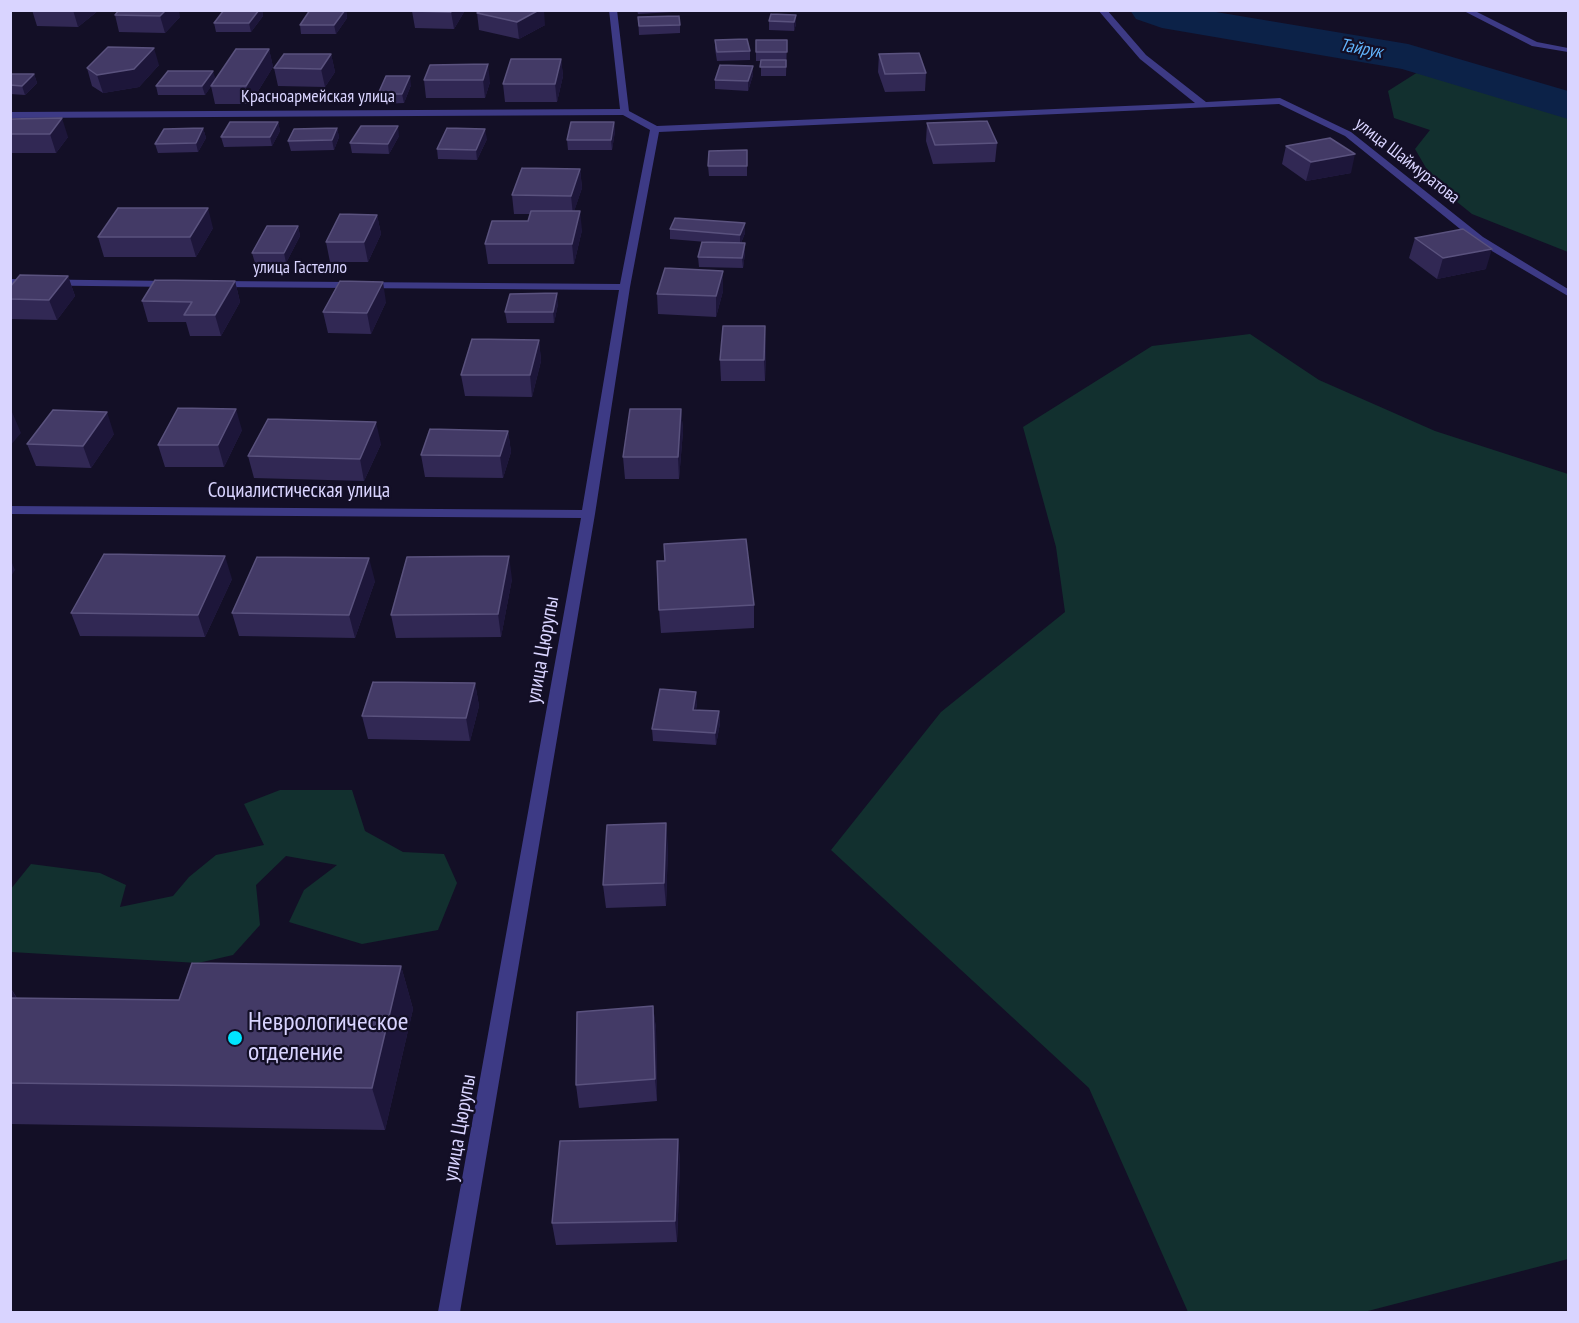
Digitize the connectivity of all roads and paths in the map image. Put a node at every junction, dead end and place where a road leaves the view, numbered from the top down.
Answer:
1 (613, 10) edge
2 (1102, 10) edge
3 (1466, 10) edge
4 (1569, 50) edge
5 (1203, 105) junction
6 (625, 112) junction
7 (10, 115) edge
8 (655, 129) junction
9 (10, 282) edge
10 (624, 287) junction
11 (1569, 293) edge
12 (10, 510) edge
13 (588, 514) junction
14 (449, 1312) edge

1 - 6 street
2 - 5 street
3 - 4 street
5 - 8 street, улица Шаймуратова
5 - 11 street, улица Шаймуратова
6 - 7 street, Красноармейская улица
6 - 8 street
8 - 10 street, улица Цюрупы
9 - 10 street, улица Гастелло
10 - 13 street, улица Цюрупы
12 - 13 street, Социалистическая улица
13 - 14 street, улица Цюрупы

